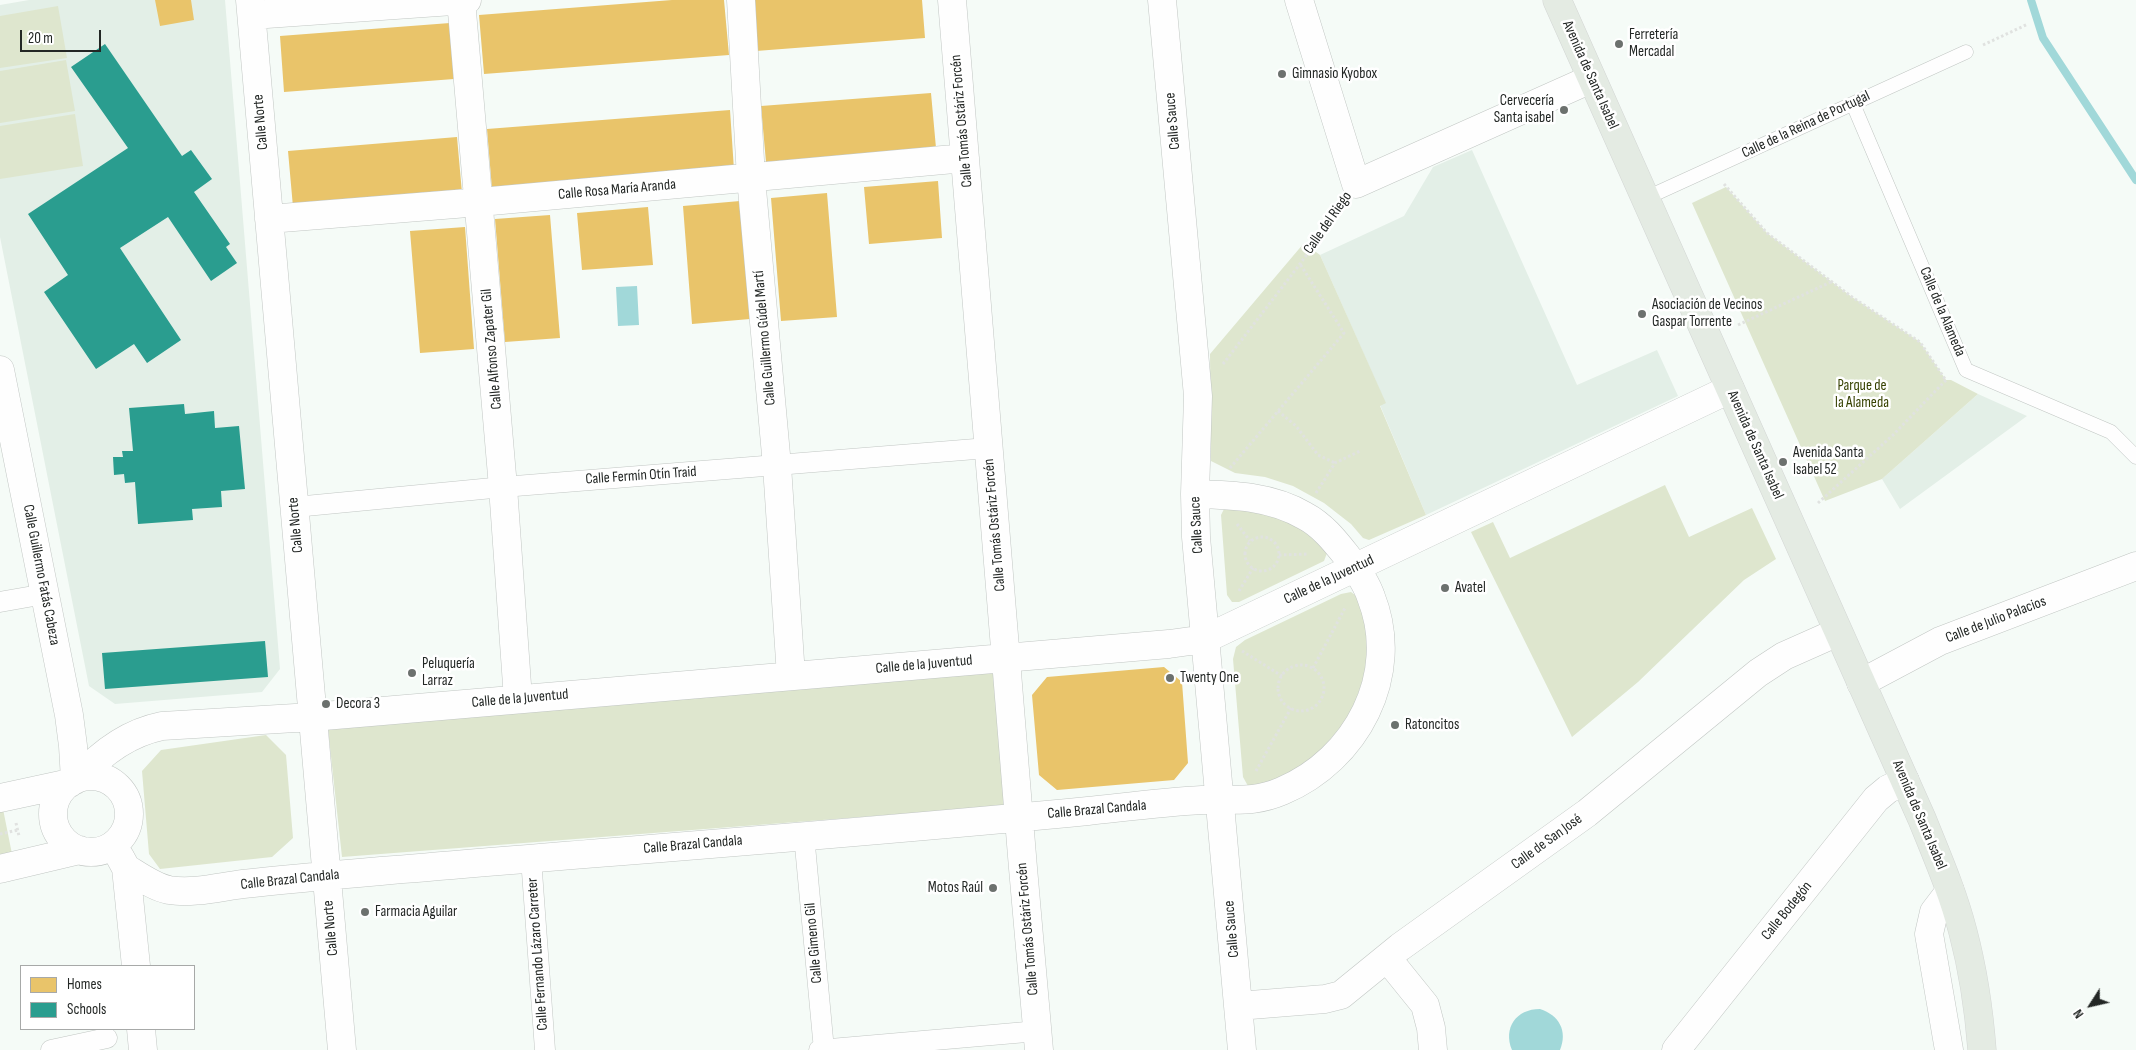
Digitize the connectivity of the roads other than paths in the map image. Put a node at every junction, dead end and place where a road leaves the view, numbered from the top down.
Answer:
1 (461, 0) edge
2 (467, 0) edge
3 (741, 0) edge
4 (952, 0) edge
5 (1162, 0) edge
6 (1299, 0) edge
7 (1557, 0) edge
8 (251, 8) edge
9 (1966, 52) road end
10 (1591, 79) junction
11 (1853, 104) junction
12 (965, 158) junction
13 (751, 178) junction
14 (1646, 198) junction
15 (480, 202) junction
16 (269, 218) junction
17 (0, 370) edge
18 (1730, 389) junction
19 (4, 416) edge
20 (988, 448) junction
21 (2136, 458) edge
22 (777, 466) junction
23 (503, 486) junction
24 (1195, 494) junction
25 (295, 507) junction
26 (2136, 566) edge
27 (1355, 567) junction
28 (45, 594) junction
29 (0, 602) edge
30 (1838, 632) junction
31 (1205, 639) junction
32 (1006, 658) junction
33 (790, 676) junction
34 (1861, 683) junction
35 (518, 699) junction
36 (312, 717) junction
37 (75, 781) junction
38 (1905, 781) junction
39 (5, 797) edge
40 (1221, 800) junction
41 (1019, 817) junction
42 (804, 835) junction
43 (80, 850) junction
44 (120, 856) junction
45 (531, 858) junction
46 (12, 867) edge
47 (327, 876) junction
48 (165, 889) junction
49 (1950, 891) junction
50 (132, 917) junction
51 (1387, 958) junction
52 (136, 965) edge
53 (1238, 1006) junction
54 (141, 1030) edge
55 (107, 1038) dead end
56 (1038, 1040) edge
57 (1977, 1049) edge
58 (52, 1050) edge
59 (143, 1050) edge
60 (342, 1050) edge
61 (545, 1050) edge
62 (819, 1050) edge
63 (824, 1050) edge
64 (1242, 1050) edge
65 (1433, 1050) edge
66 (1676, 1050) edge
67 (1949, 1050) edge

1 - 2 street
1 - 8 street
1 - 15 street, Calle Alfonso Zapater Gil
3 - 13 street, Calle Guillermo Gúdel Martí
4 - 12 street, Calle Tomás Ostáriz Forcén
5 - 24 street, Calle Sauce
6 - 10 street, Calle del Riego
7 - 10 main road, Avenida de Santa Isabel
8 - 16 street, Calle Norte
9 - 11 lane, Calle de la Reina de Portugal
10 - 14 main road, Avenida de Santa Isabel
11 - 14 lane, Calle de la Reina de Portugal
11 - 21 lane, Calle de la Alameda
12 - 13 street, Calle Rosa María Aranda
12 - 20 street, Calle Tomás Ostáriz Forcén
13 - 15 street, Calle Rosa María Aranda
13 - 22 street, Calle Guillermo Gúdel Martí
14 - 18 main road, Avenida de Santa Isabel
15 - 16 street, Calle Rosa María Aranda
15 - 23 street, Calle Alfonso Zapater Gil
16 - 25 street, Calle Norte
17 - 19 street, Calle Guillermo Fatás Cabeza
18 - 27 street, Calle de la Juventud
18 - 30 main road, Avenida de Santa Isabel
19 - 28 street, Calle Guillermo Fatás Cabeza
20 - 22 street, Calle Fermín Otín Traid
20 - 32 street, Calle Tomás Ostáriz Forcén
22 - 23 street, Calle Fermín Otín Traid
22 - 33 street, Calle Guillermo Gúdel Martí
23 - 25 street, Calle Fermín Otín Traid
23 - 35 street, Calle Alfonso Zapater Gil
24 - 27 street, Calle Brazal Candala
24 - 31 street, Calle Sauce
25 - 36 street, Calle Norte
26 - 34 street, Calle de Julio Palacios
27 - 31 street, Calle de la Juventud
27 - 40 street, Calle Brazal Candala
28 - 29 street
28 - 37 street, Calle Guillermo Fatás Cabeza
30 - 34 main road, Avenida de Santa Isabel
30 - 51 street, Calle de San José
31 - 32 street, Calle de la Juventud
31 - 40 street, Calle Sauce
32 - 33 street, Calle de la Juventud
32 - 41 street, Calle Tomás Ostáriz Forcén
33 - 35 street, Calle de la Juventud
34 - 38 main road, Avenida de Santa Isabel
35 - 36 street, Calle de la Juventud
36 - 37 street, Calle de la Juventud
36 - 47 street, Calle Norte
37 - 39 street
37 - 43 street
37 - 44 street
38 - 49 main road, Avenida de Santa Isabel
38 - 66 street, Calle Bodegón
40 - 41 street, Calle Brazal Candala
40 - 53 street, Calle Sauce
41 - 42 street, Calle Brazal Candala
41 - 56 street, Calle Tomás Ostáriz Forcén
42 - 45 street, Calle Brazal Candala
42 - 63 street, Calle Gimeno Gil
43 - 44 street
43 - 46 street
44 - 48 street, Calle Brazal Candala
44 - 50 street
45 - 47 street, Calle Brazal Candala
45 - 61 street, Calle Fernando Lázaro Carreter
47 - 48 street, Calle Brazal Candala
47 - 60 street, Calle Norte
48 - 50 street
49 - 57 main road, Avenida de Santa Isabel
49 - 67 street
50 - 52 street
51 - 53 street, Calle de San José
51 - 65 street
53 - 64 street, Calle Sauce
54 - 59 street
55 - 58 street
56 - 63 street
62 - 63 street

